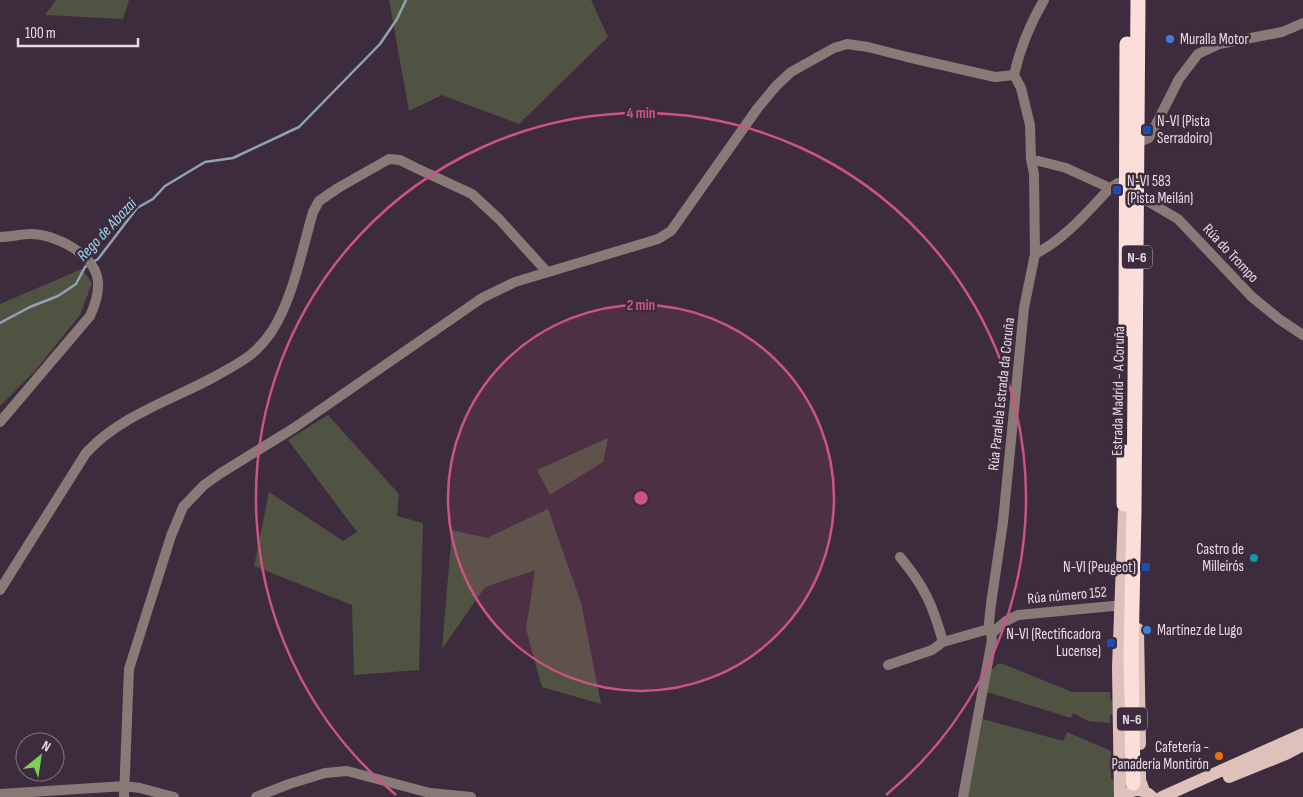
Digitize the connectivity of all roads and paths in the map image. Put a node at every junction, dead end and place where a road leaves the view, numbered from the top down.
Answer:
1 (1044, 0) edge
2 (1128, 0) edge
3 (1138, 0) edge
4 (1303, 23) edge
5 (1014, 75) junction
6 (1137, 143) junction
7 (1031, 159) junction
8 (1126, 184) junction
9 (1110, 188) junction
10 (1137, 195) junction
11 (0, 237) edge
12 (1035, 254) junction
13 (547, 272) junction
14 (1303, 335) edge
15 (0, 422) edge
16 (1129, 512) junction
17 (900, 557) dead end
18 (0, 590) edge
19 (1120, 607) junction
20 (991, 631) junction
21 (943, 642) junction
22 (888, 665) dead end
23 (1303, 734) edge
24 (1303, 745) edge
25 (1133, 791) edge
26 (124, 792) edge
27 (0, 794) edge
28 (1191, 794) edge
29 (174, 797) edge
30 (256, 797) edge
31 (471, 797) edge
32 (963, 797) edge
33 (1162, 797) edge
34 (1180, 797) edge

1 - 5 street
2 - 8 highway, Estrada Madrid - A Coruña / N-6
3 - 6 highway, Estrada Madrid - A Coruña / N-6
4 - 6 street
5 - 7 street, Rúa Paralela Estrada da Coruña
5 - 13 street
6 - 10 highway, Estrada Madrid - A Coruña / N-6
7 - 9 street
7 - 12 street, Rúa Paralela Estrada da Coruña
8 - 9 street
8 - 16 highway, Estrada Madrid - A Coruña / N-6
9 - 12 street
10 - 14 street, Rúa do Trompo
10 - 16 highway, Estrada Madrid - A Coruña / N-6
11 - 15 street
12 - 20 street, Rúa Paralela Estrada da Coruña
13 - 18 street
13 - 26 street
16 - 19 main road
16 - 25 highway, Estrada Madrid - A Coruña / N-6
17 - 21 street
19 - 20 street, Rúa número 152
19 - 25 main road
20 - 21 street
20 - 32 street, Rúa Paralela Estrada da Coruña
21 - 22 street
23 - 33 main road
24 - 28 main road
26 - 27 street
26 - 29 street
28 - 34 main road
30 - 31 street

